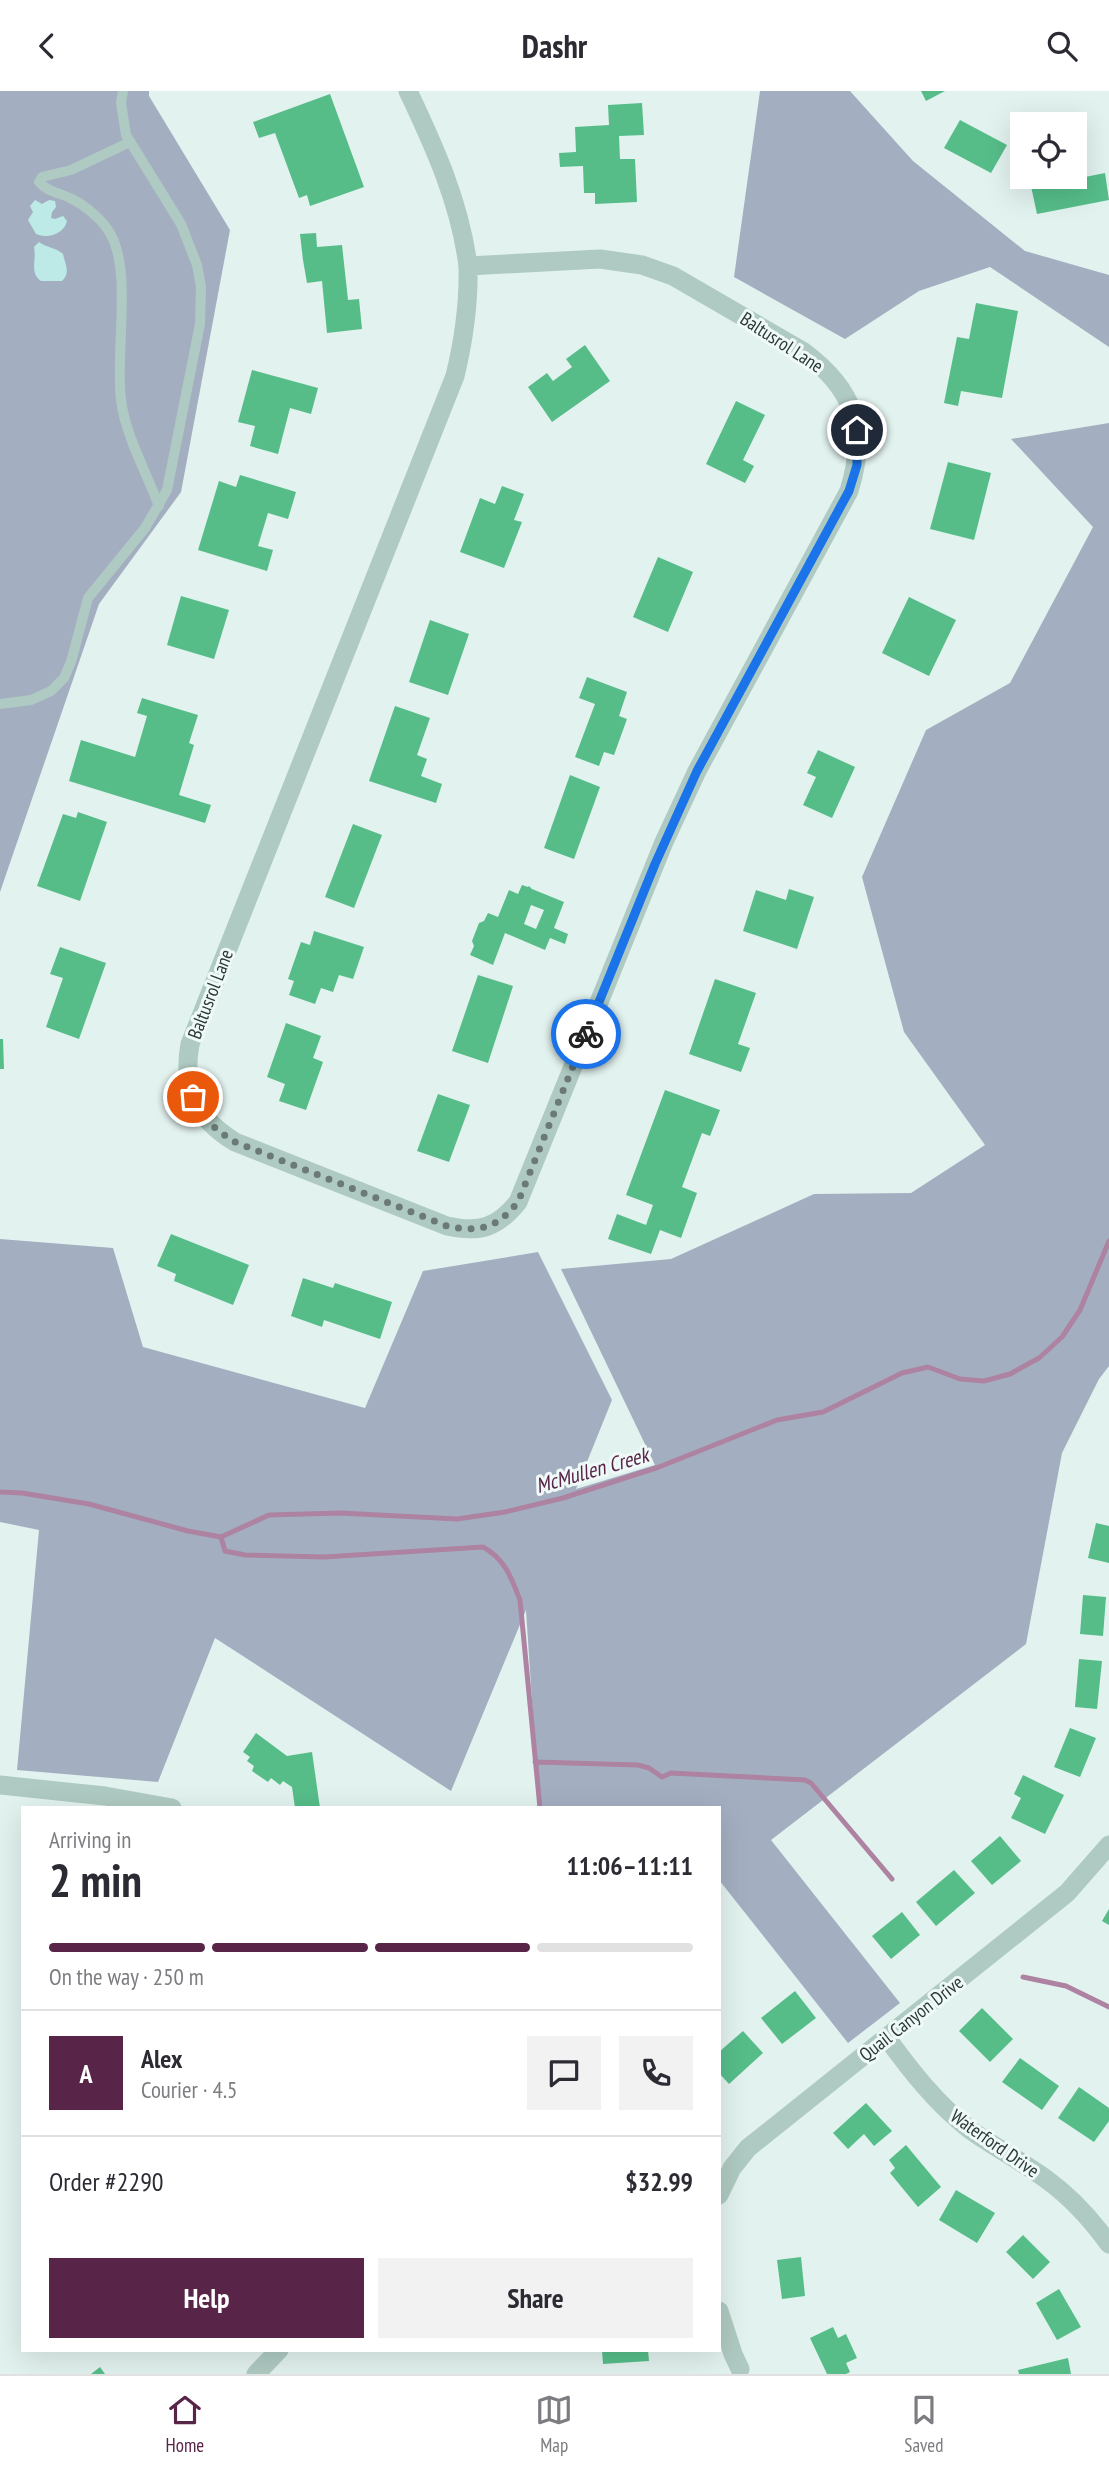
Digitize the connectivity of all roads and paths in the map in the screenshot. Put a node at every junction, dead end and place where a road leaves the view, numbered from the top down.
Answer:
1 (123, 91) edge
2 (408, 91) edge
3 (130, 142) junction
4 (468, 266) junction
5 (159, 506) junction
6 (0, 704) edge
7 (0, 1785) edge
8 (161, 1806) edge
9 (1109, 1845) edge
10 (887, 2038) junction
11 (721, 2191) edge
12 (1109, 2244) edge
13 (721, 2317) edge
14 (277, 2352) edge
15 (740, 2369) dead end
16 (256, 2374) edge

1 - 3 lane
2 - 4 street, Baltusrol Lane
3 - 5 lane
3 - 5 lane
4 - 4 street, Baltusrol Lane
5 - 6 lane
7 - 8 street
9 - 10 street, Quail Canyon Drive
10 - 11 street, Quail Canyon Drive
10 - 12 street, Waterford Drive
13 - 15 street
14 - 16 street

